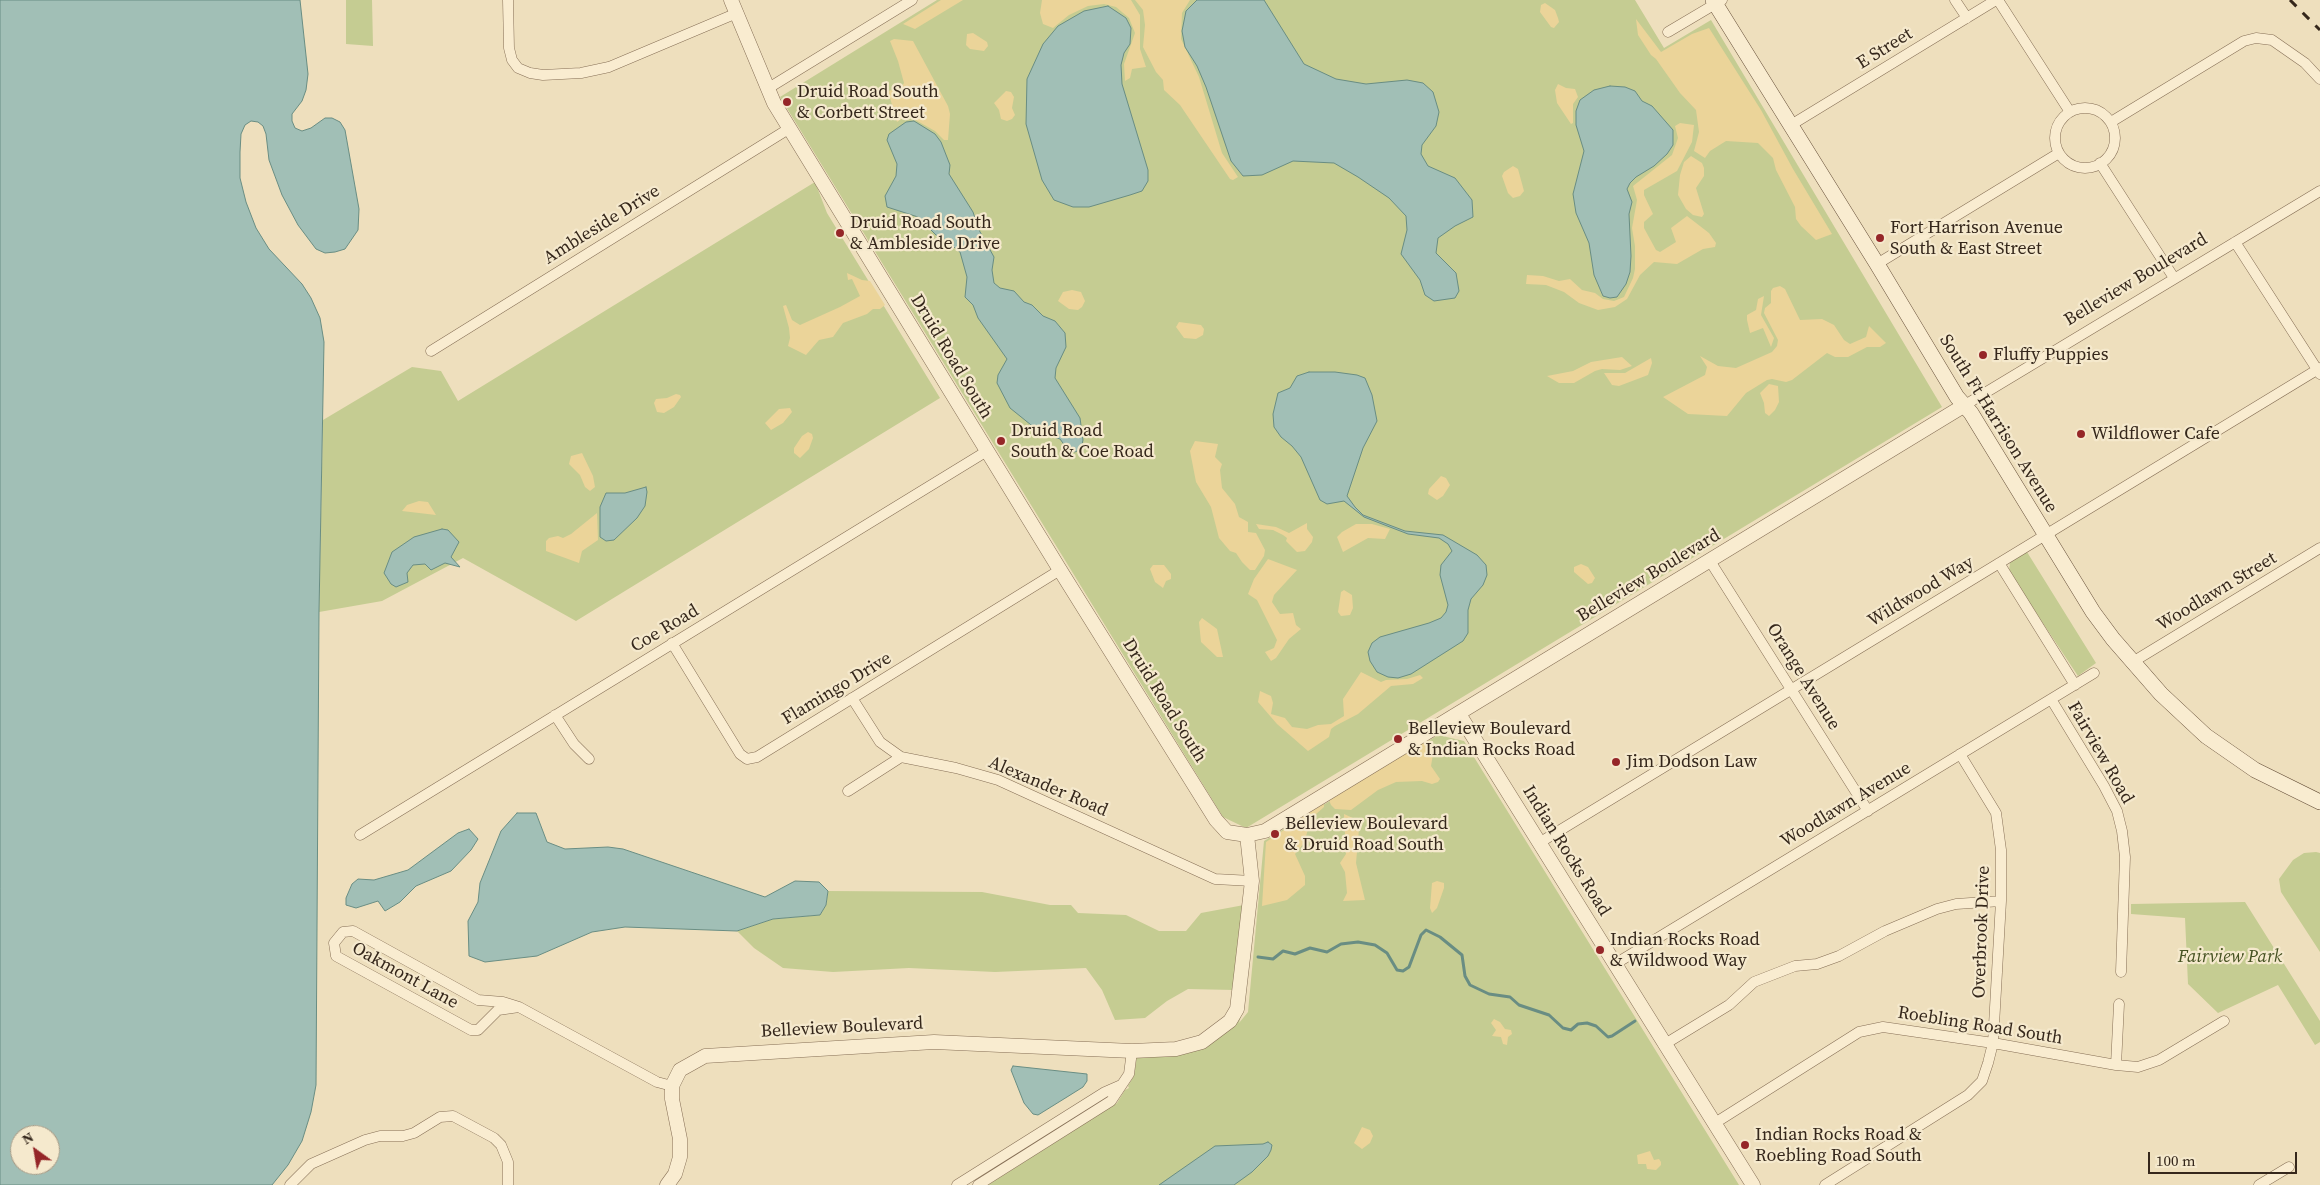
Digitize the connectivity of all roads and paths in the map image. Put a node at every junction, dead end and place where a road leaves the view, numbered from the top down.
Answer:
1 (508, 0) edge
2 (731, 0) edge
3 (912, 0) edge
4 (1955, 0) edge
5 (1997, 0) edge
6 (1717, 1) edge
7 (737, 13) junction
8 (1967, 18) junction
9 (1668, 32) dead end
10 (2320, 79) edge
11 (767, 89) junction
12 (2070, 112) junction
13 (2111, 122) junction
14 (1791, 125) junction
15 (790, 128) junction
16 (2059, 153) junction
17 (2100, 163) junction
18 (2320, 191) edge
19 (2235, 242) junction
20 (1877, 264) junction
21 (2174, 278) junction
22 (430, 351) dead end
23 (2319, 371) edge
24 (1965, 406) junction
25 (987, 451) junction
26 (2046, 534) junction
27 (2320, 548) edge
28 (1710, 561) junction
29 (1999, 564) junction
30 (1060, 570) junction
31 (672, 643) junction
32 (2132, 663) junction
33 (2094, 673) dead end
34 (2075, 685) junction
35 (1792, 689) junction
36 (852, 698) junction
37 (2051, 700) junction
38 (1458, 714) junction
39 (555, 715) junction
40 (1960, 754) junction
41 (902, 757) junction
42 (589, 759) dead end
43 (848, 791) dead end
44 (2320, 802) edge
45 (1868, 811) junction
46 (360, 835) dead end
47 (1247, 835) junction
48 (1539, 843) junction
49 (1252, 881) junction
50 (2001, 901) junction
51 (1615, 964) junction
52 (2121, 972) dead end
53 (478, 1000) junction
54 (2119, 1004) dead end
55 (519, 1007) junction
56 (2224, 1021) dead end
57 (486, 1022) junction
58 (1993, 1043) junction
59 (1665, 1044) junction
60 (1132, 1051) junction
61 (2116, 1065) junction
62 (1122, 1085) junction
63 (672, 1086) junction
64 (1715, 1123) junction
65 (2289, 1167) dead end
66 (290, 1185) edge
67 (508, 1185) edge
68 (667, 1185) edge
69 (957, 1185) edge
70 (978, 1185) edge
71 (1753, 1185) edge
72 (1825, 1185) edge
73 (2259, 1185) edge

1 - 7 street
2 - 7 street, Druid Road South
3 - 11 street
4 - 8 street
5 - 8 street, E Street
5 - 12 street
6 - 9 street
6 - 14 main road, South Ft Harrison Avenue
7 - 11 street, Druid Road South
8 - 14 street, E Street
10 - 13 street
11 - 15 street, Druid Road South
12 - 13 street
12 - 16 street
13 - 17 street
14 - 20 main road, South Ft Harrison Avenue
15 - 22 street, Ambleside Drive
15 - 25 street, Druid Road South
16 - 17 street
16 - 20 street
17 - 21 street
18 - 19 street, Belleview Boulevard
19 - 21 street, Belleview Boulevard
19 - 23 street
20 - 24 main road, South Ft Harrison Avenue
21 - 24 street, Belleview Boulevard
23 - 26 street, Wildwood Way
24 - 26 main road, South Ft Harrison Avenue
24 - 28 street, Belleview Boulevard
25 - 30 street, Druid Road South
25 - 31 street, Coe Road
26 - 29 street, Wildwood Way
26 - 32 main road, South Ft Harrison Avenue
27 - 32 street, Woodlawn Street
28 - 35 street, Orange Avenue
28 - 38 street, Belleview Boulevard
29 - 34 street
29 - 35 street, Wildwood Way
30 - 36 street, Flamingo Drive
30 - 47 street, Druid Road South
31 - 36 street, Flamingo Drive
31 - 39 street, Coe Road
32 - 44 main road, South Ft Harrison Avenue
33 - 34 street, Woodlawn Avenue
34 - 37 street, Woodlawn Avenue
35 - 45 street, Orange Avenue
35 - 48 street, Wildwood Way
36 - 41 street, Alexander Road
37 - 40 street, Woodlawn Avenue
37 - 52 street, Fairview Road
38 - 47 street, Belleview Boulevard
38 - 48 street, Indian Rocks Road
39 - 42 street
39 - 46 street, Coe Road
40 - 45 street, Woodlawn Avenue
40 - 50 street, Overbrook Drive
41 - 43 street
41 - 49 street, Alexander Road
45 - 51 street, Woodlawn Avenue
47 - 49 street, Belleview Boulevard
48 - 51 street, Indian Rocks Road
49 - 60 street, Belleview Boulevard
50 - 58 street, Overbrook Drive
50 - 59 street
51 - 59 street, Indian Rocks Road
53 - 55 street, Oakmont Lane
53 - 57 street
53 - 57 street, Oakmont Lane
54 - 61 street
55 - 57 street, Oakmont Lane
55 - 63 street, Oakmont Lane
56 - 61 street, Roebling Road South
58 - 61 street, Roebling Road South
58 - 64 street, Roebling Road South
58 - 72 street, Overbrook Drive
59 - 64 street, Indian Rocks Road
60 - 62 street
60 - 63 street, Belleview Boulevard
62 - 69 street
62 - 70 street
63 - 68 street
64 - 71 street, Indian Rocks Road
65 - 73 street
66 - 67 street

